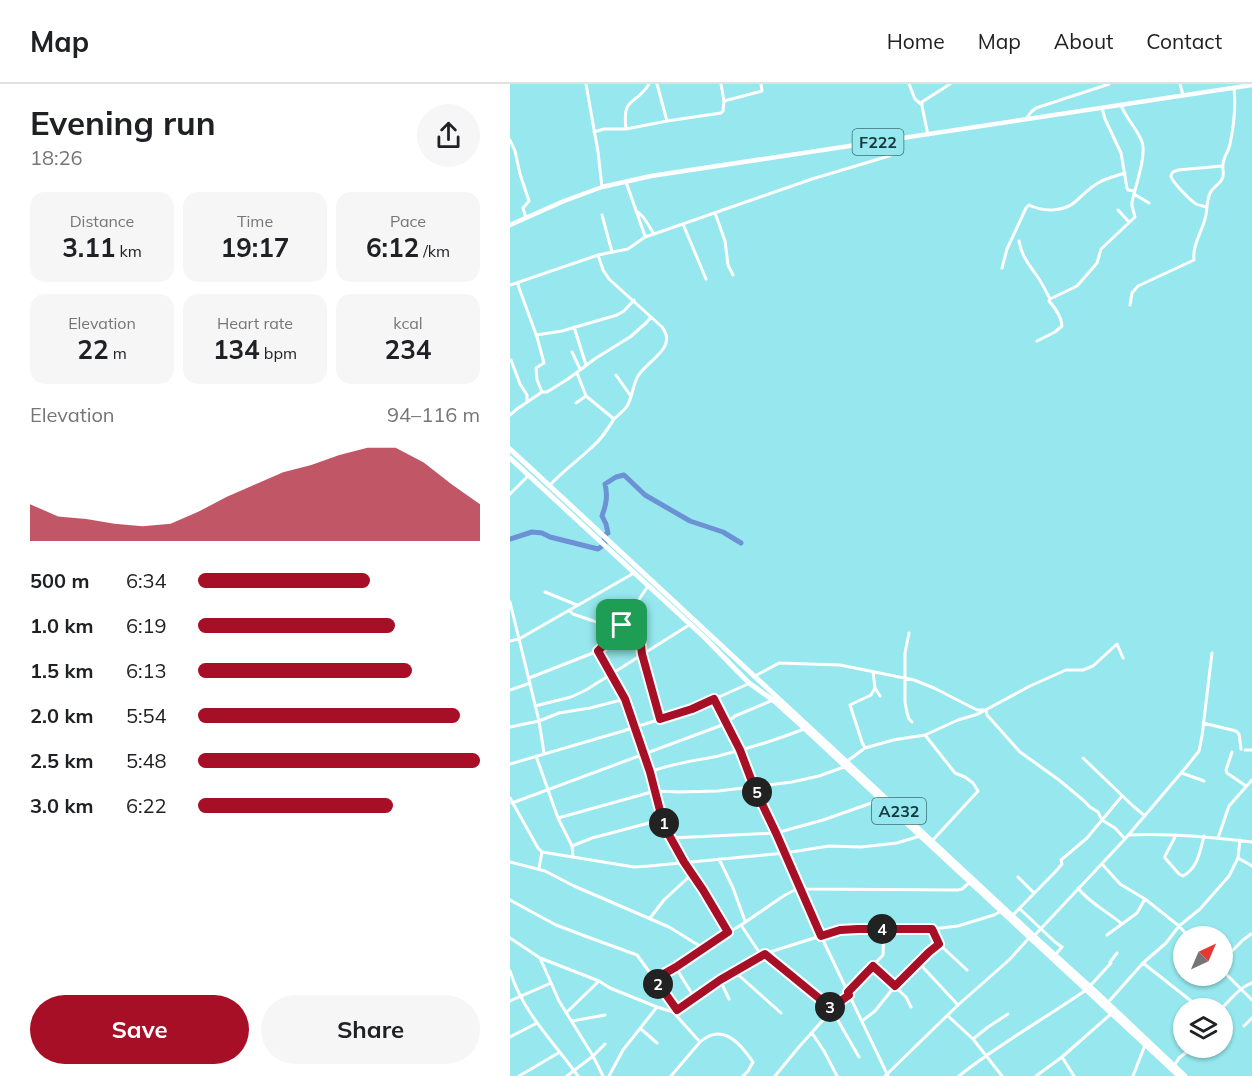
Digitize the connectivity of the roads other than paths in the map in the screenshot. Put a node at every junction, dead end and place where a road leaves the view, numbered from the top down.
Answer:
1 (586, 84) edge
2 (649, 84) edge
3 (657, 84) edge
4 (721, 84) edge
5 (761, 84) edge
6 (909, 84) edge
7 (936, 84) edge
8 (950, 84) edge
9 (1109, 84) edge
10 (1180, 84) edge
11 (1227, 84) edge
12 (1252, 85) edge
13 (1234, 87) junction
14 (1222, 89) junction
15 (940, 90) junction
16 (1183, 95) junction
17 (724, 101) junction
18 (922, 105) junction
19 (1121, 105) junction
20 (1102, 108) junction
21 (1026, 119) junction
22 (667, 121) junction
23 (626, 129) junction
24 (594, 132) junction
25 (928, 135) junction
26 (898, 139) junction
27 (510, 140) edge
28 (515, 151) junction
29 (510, 153) edge
30 (1222, 166) junction
31 (1125, 173) junction
32 (626, 182) junction
33 (602, 187) junction
34 (1134, 193) junction
35 (1149, 203) dead end
36 (1206, 207) junction
37 (1118, 210) dead end
38 (637, 211) junction
39 (715, 213) junction
40 (602, 215) dead end
41 (526, 218) junction
42 (1129, 222) junction
43 (683, 224) junction
44 (510, 225) edge
45 (654, 234) junction
46 (645, 237) junction
47 (1019, 241) dead end
48 (612, 252) junction
49 (598, 255) junction
50 (1002, 268) dead end
51 (733, 275) dead end
52 (705, 279) dead end
53 (518, 283) junction
54 (510, 285) edge
55 (1050, 299) junction
56 (634, 300) junction
57 (1130, 305) dead end
58 (651, 317) junction
59 (574, 327) junction
60 (536, 335) junction
61 (1036, 341) dead end
62 (572, 352) dead end
63 (512, 360) dead end
64 (586, 365) junction
65 (579, 371) junction
66 (616, 375) dead end
67 (542, 392) junction
68 (631, 395) junction
69 (586, 396) junction
70 (528, 401) junction
71 (576, 403) dead end
72 (510, 415) edge
73 (614, 420) junction
74 (510, 449) edge
75 (510, 458) edge
76 (520, 463) junction
77 (529, 476) junction
78 (549, 486) junction
79 (510, 494) edge
80 (634, 573) junction
81 (648, 586) junction
82 (545, 592) dead end
83 (510, 602) edge
84 (577, 605) junction
85 (569, 610) junction
86 (622, 625) junction
87 (690, 625) junction
88 (617, 629) junction
89 (909, 633) dead end
90 (707, 636) junction
91 (519, 639) junction
92 (510, 641) edge
93 (598, 651) junction
94 (1212, 653) dead end
95 (642, 654) junction
96 (1123, 658) dead end
97 (873, 672) junction
98 (611, 675) junction
99 (754, 676) junction
100 (529, 678) junction
101 (905, 679) junction
102 (749, 683) junction
103 (530, 684) junction
104 (875, 688) junction
105 (510, 690) edge
106 (880, 696) dead end
107 (625, 699) junction
108 (714, 699) junction
109 (773, 700) junction
110 (535, 706) junction
111 (986, 710) junction
112 (978, 712) junction
113 (660, 719) junction
114 (539, 721) junction
115 (912, 722) dead end
116 (1203, 723) junction
117 (725, 724) junction
118 (510, 727) edge
119 (635, 727) junction
120 (805, 729) junction
121 (925, 735) junction
122 (865, 748) junction
123 (740, 750) junction
124 (1252, 750) edge
125 (1232, 752) dead end
126 (544, 753) junction
127 (643, 754) junction
128 (536, 756) junction
129 (837, 756) junction
130 (1083, 758) dead end
131 (510, 764) edge
132 (846, 764) junction
133 (650, 772) junction
134 (1182, 772) junction
135 (1252, 780) edge
136 (1204, 781) dead end
137 (1246, 786) junction
138 (754, 787) junction
139 (548, 790) junction
140 (655, 791) junction
141 (1122, 796) junction
142 (881, 800) junction
143 (511, 802) edge
144 (1145, 816) junction
145 (558, 818) junction
146 (664, 819) junction
147 (1102, 820) junction
148 (776, 833) junction
149 (1129, 835) junction
150 (1176, 835) junction
151 (920, 836) junction
152 (1204, 836) junction
153 (671, 838) junction
154 (1218, 838) junction
155 (1125, 839) junction
156 (1239, 840) junction
157 (1252, 840) edge
158 (932, 841) junction
159 (572, 846) junction
160 (543, 852) junction
161 (785, 853) junction
162 (573, 857) junction
163 (1238, 858) junction
164 (720, 859) junction
165 (510, 862) edge
166 (684, 862) junction
167 (1102, 864) junction
168 (1252, 866) edge
169 (538, 869) junction
170 (960, 870) junction
171 (692, 874) junction
172 (1018, 878) dead end
173 (970, 882) junction
174 (799, 888) junction
175 (1078, 888) junction
176 (1034, 893) junction
177 (1145, 899) junction
178 (510, 900) edge
179 (1020, 909) junction
180 (1001, 911) junction
181 (1012, 916) junction
182 (650, 918) junction
183 (745, 921) junction
184 (1122, 924) junction
185 (741, 925) junction
186 (1179, 926) joint
187 (884, 929) junction
188 (932, 929) junction
189 (1041, 929) junction
190 (728, 932) junction
191 (1173, 934) edge
192 (1251, 934) edge
193 (1107, 935) dead end
194 (821, 936) junction
195 (1031, 937) junction
196 (510, 938) edge
197 (939, 944) junction
198 (703, 948) junction
199 (1233, 950) edge
200 (1117, 953) dead end
201 (763, 954) junction
202 (1055, 955) junction
203 (540, 958) junction
204 (919, 963) junction
205 (1143, 963) junction
206 (873, 966) junction
207 (676, 967) junction
208 (967, 970) dead end
209 (510, 971) edge
210 (734, 971) junction
211 (655, 979) junction
212 (720, 980) junction
213 (599, 981) junction
214 (1233, 982) edge
215 (1252, 982) edge
216 (551, 983) junction
217 (895, 986) junction
218 (1088, 988) junction
219 (1240, 989) junction
220 (848, 994) junction
221 (520, 997) junction
222 (694, 997) junction
223 (1187, 998) edge
224 (1231, 998) edge
225 (729, 999) dead end
226 (1252, 1000) edge
227 (510, 1001) edge
228 (1106, 1002) junction
229 (958, 1005) junction
230 (657, 1007) junction
231 (911, 1007) dead end
232 (831, 1009) junction
233 (675, 1011) junction
234 (781, 1012) dead end
235 (566, 1013) junction
236 (1112, 1013) junction
237 (1008, 1014) dead end
238 (605, 1015) dead end
239 (948, 1016) junction
240 (1252, 1018) edge
241 (572, 1020) junction
242 (862, 1021) junction
243 (537, 1023) junction
244 (1244, 1026) dead end
245 (641, 1029) junction
246 (812, 1033) junction
247 (510, 1037) edge
248 (972, 1039) junction
249 (657, 1042) dead end
250 (700, 1042) junction
251 (605, 1044) dead end
252 (1145, 1045) junction
253 (560, 1052) junction
254 (985, 1055) junction
255 (593, 1056) junction
256 (859, 1057) dead end
257 (1062, 1057) junction
258 (574, 1070) junction
259 (778, 1071) junction
260 (1174, 1072) edge
261 (676, 1074) edge
262 (886, 1075) edge
263 (519, 1076) edge
264 (567, 1076) edge
265 (578, 1076) edge
266 (603, 1076) edge
267 (609, 1076) edge
268 (671, 1076) edge
269 (743, 1076) edge
270 (775, 1076) edge
271 (782, 1076) edge
272 (837, 1076) edge
273 (959, 1076) edge
274 (1002, 1076) edge
275 (1036, 1076) edge
276 (1074, 1076) edge
277 (1132, 1076) edge
278 (1185, 1076) edge

1 - 24 street
2 - 23 street
3 - 22 street
4 - 17 street
5 - 17 street
6 - 18 street
7 - 15 street
8 - 15 street
9 - 21 street
10 - 16 street
11 - 14 street
12 - 13 main road, F222
13 - 14 main road, F222
13 - 30 street
14 - 16 main road, F222
15 - 18 street
16 - 19 main road, F222
17 - 22 street
18 - 25 street
19 - 20 main road, F222
19 - 34 street
20 - 21 main road, F222
20 - 31 street
21 - 25 main road, F222
22 - 23 street
23 - 24 street
24 - 33 street
25 - 26 main road, F222
26 - 32 main road, F222
26 - 39 street
27 - 28 street
28 - 29 street
28 - 41 street
30 - 36 street
30 - 36 street
31 - 34 street
31 - 50 street
32 - 33 main road, F222
32 - 38 street
33 - 41 main road, F222
34 - 35 street
34 - 42 street
36 - 57 street
37 - 42 street
38 - 45 street
38 - 46 street
39 - 43 street
39 - 51 street
40 - 48 street
41 - 44 main road, F222
42 - 55 street
43 - 45 street
43 - 52 street
45 - 46 street
46 - 48 street
47 - 55 street
48 - 49 street
49 - 53 street
49 - 56 street
53 - 54 street
53 - 60 street
55 - 61 street
56 - 58 street
56 - 59 street
58 - 64 street
58 - 68 street
59 - 60 street
59 - 64 street
60 - 67 street
62 - 65 street
63 - 70 street
64 - 65 street
65 - 67 street
65 - 69 street
66 - 68 street
67 - 70 street
68 - 73 street
69 - 71 street
69 - 73 street
70 - 72 street
73 - 78 street
74 - 76 highway, A232
75 - 76 highway, A232
76 - 77 highway, A232
76 - 78 highway, A232
77 - 79 street
77 - 80 highway, A232
78 - 90 highway, A232
80 - 81 highway, A232
80 - 84 street
81 - 86 street
81 - 87 highway, A232
82 - 84 street
83 - 91 street
84 - 85 street
85 - 88 street
85 - 91 street
86 - 88 street
86 - 95 street
87 - 90 highway, A232
87 - 95 street
88 - 93 street
89 - 101 street
90 - 99 highway, A232
90 - 102 highway, A232
91 - 92 street
91 - 100 street
93 - 98 street
93 - 100 street
94 - 116 street
95 - 98 street
95 - 113 street
96 - 111 street
97 - 99 street
97 - 101 street
97 - 104 street
98 - 107 street
98 - 110 street
99 - 129 highway, A232
100 - 103 street
101 - 112 street
101 - 115 street
102 - 108 street
102 - 109 highway, A232
103 - 105 street
103 - 110 street
104 - 106 street
104 - 122 street
107 - 114 street
107 - 119 street
108 - 113 street
108 - 117 street
109 - 117 street
109 - 120 highway, A232
110 - 114 street
111 - 112 street
111 - 147 street
112 - 121 street
113 - 119 street
114 - 118 street
114 - 126 street
116 - 124 street
116 - 134 street
117 - 123 street
117 - 127 street
119 - 126 street
119 - 127 street
120 - 123 street
120 - 129 highway, A232
121 - 122 street
121 - 158 street
122 - 132 street
123 - 133 street
123 - 138 street
125 - 137 street
126 - 128 street
127 - 133 street
127 - 139 street
128 - 131 street
128 - 139 street
129 - 132 highway, A232
130 - 141 street
132 - 138 street
132 - 142 highway, A232
132 - 158 highway, A232
133 - 140 street
134 - 136 street
134 - 144 street
135 - 137 street
137 - 154 street
138 - 140 street
138 - 148 street
139 - 143 street
139 - 145 street
140 - 145 street
140 - 146 street
141 - 144 street
141 - 147 street
142 - 148 street
142 - 151 highway, A232
143 - 160 street
144 - 149 street
145 - 159 street
146 - 153 street
146 - 159 street
147 - 155 street
147 - 176 street
148 - 153 street
148 - 161 street
149 - 150 street
149 - 155 street
150 - 152 street
150 - 152 street
151 - 161 street
151 - 170 highway, A232
152 - 154 street
153 - 166 street
154 - 156 street
155 - 167 street
156 - 157 street
156 - 163 street
158 - 170 highway, A232
159 - 162 street
160 - 162 street
160 - 169 street
161 - 164 street
161 - 174 street
162 - 166 street
163 - 168 street
163 - 186 street
164 - 166 street
164 - 183 street
165 - 169 street
166 - 171 street
167 - 175 street
167 - 177 street
169 - 182 street
170 - 173 highway, A232
170 - 181 highway, A232
171 - 182 street
171 - 190 street
172 - 176 street
173 - 174 street
173 - 180 highway, A232
174 - 183 street
174 - 194 street
175 - 184 street
175 - 189 street
176 - 179 street
177 - 184 street
177 - 186 street
178 - 211 street
179 - 181 street
179 - 189 street
180 - 188 street
180 - 195 highway, A232
181 - 195 highway, A232
182 - 198 street
183 - 185 street
184 - 193 street
185 - 190 street
185 - 201 street
187 - 188 street
187 - 194 street
187 - 206 street
188 - 197 street
189 - 195 street
189 - 202 street
190 - 198 street
191 - 205 street
192 - 199 street
194 - 201 street
194 - 220 street
195 - 202 highway, A232
195 - 218 highway, A232
195 - 229 street
196 - 203 street
197 - 204 street
197 - 208 street
198 - 207 street
200 - 218 street
201 - 210 street
201 - 232 street
202 - 218 highway, A232
203 - 213 street
203 - 216 street
204 - 217 street
204 - 229 street
205 - 223 street
205 - 228 street
206 - 217 street
206 - 220 street
207 - 211 street
207 - 222 street
209 - 221 street
210 - 212 street
210 - 234 street
211 - 233 street
212 - 222 street
212 - 225 street
213 - 230 street
213 - 235 street
214 - 219 street
215 - 219 street
216 - 221 street
216 - 235 street
217 - 231 street
217 - 242 street
218 - 228 highway, A232
218 - 236 highway, A232
218 - 254 street
219 - 224 street
219 - 226 street
220 - 232 street
220 - 242 street
221 - 227 street
221 - 243 street
222 - 233 street
228 - 260 highway, A232
229 - 239 street
230 - 233 street
230 - 245 street
232 - 246 street
232 - 256 street
233 - 250 street
235 - 241 street
236 - 252 highway, A232
236 - 257 street
237 - 248 street
238 - 241 street
239 - 248 street
239 - 262 street
240 - 244 street
241 - 255 street
242 - 262 street
243 - 247 street
243 - 253 street
245 - 249 street
245 - 267 street
246 - 259 street
246 - 272 street
248 - 254 street
250 - 261 street
250 - 269 street
251 - 255 street
252 - 260 highway, A232
252 - 277 street
253 - 258 street
253 - 263 street
254 - 273 street
254 - 274 street
255 - 258 street
255 - 266 street
257 - 275 street
257 - 276 street
258 - 264 street
258 - 265 street
259 - 270 street
259 - 271 street
260 - 278 highway, A232
261 - 268 street

